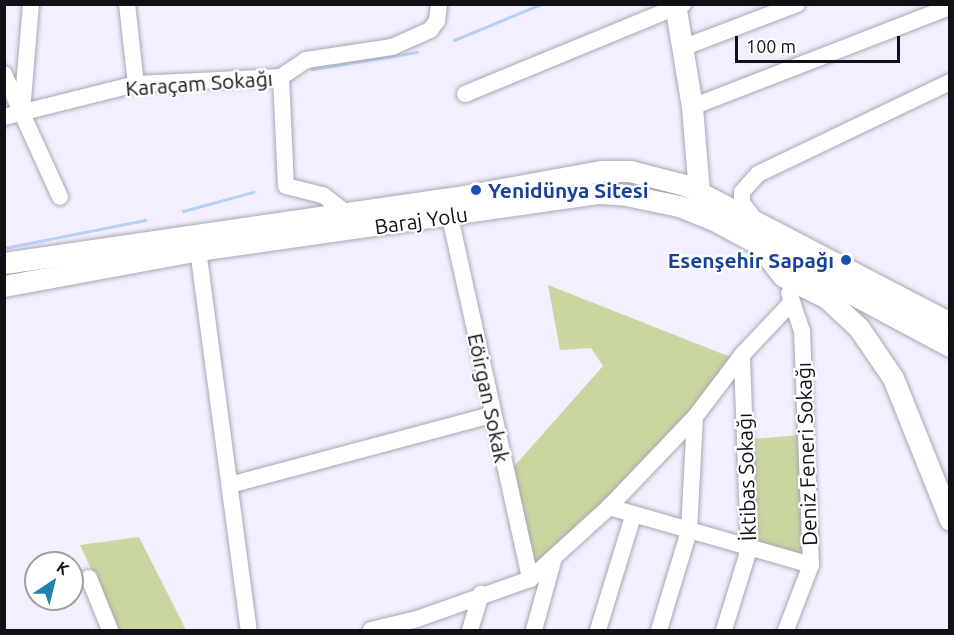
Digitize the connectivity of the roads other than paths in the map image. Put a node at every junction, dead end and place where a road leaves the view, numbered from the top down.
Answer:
1 (31, 4) edge
2 (127, 4) edge
3 (439, 4) edge
4 (797, 4) edge
5 (678, 6) edge
6 (950, 7) edge
7 (682, 48) junction
8 (4, 74) edge
9 (282, 77) junction
10 (950, 82) edge
11 (136, 84) junction
12 (465, 94) dead end
13 (692, 106) junction
14 (22, 114) junction
15 (4, 117) edge
16 (697, 155) junction
17 (699, 193) junction
18 (60, 197) dead end
19 (448, 208) junction
20 (739, 212) junction
21 (347, 214) junction
22 (712, 219) junction
23 (758, 222) junction
24 (196, 242) junction
25 (761, 248) junction
26 (4, 263) edge
27 (783, 276) junction
28 (856, 284) junction
29 (4, 286) edge
30 (893, 292) junction
31 (827, 298) junction
32 (792, 302) junction
33 (875, 306) junction
34 (950, 307) edge
35 (950, 323) edge
36 (870, 345) junction
37 (950, 346) edge
38 (742, 355) junction
39 (492, 415) junction
40 (695, 417) junction
41 (230, 484) junction
42 (609, 507) junction
43 (633, 516) junction
44 (950, 520) edge
45 (689, 531) junction
46 (749, 549) junction
47 (555, 557) junction
48 (811, 565) junction
49 (89, 578) dead end
50 (530, 579) junction
51 (481, 594) junction
52 (415, 625) edge
53 (110, 630) edge
54 (249, 630) edge
55 (371, 630) edge
56 (470, 630) edge
57 (534, 630) edge
58 (598, 630) edge
59 (659, 630) edge
60 (723, 630) edge
61 (786, 630) edge

1 - 14 street
2 - 11 street
3 - 9 street, Karaçam Sokağı
4 - 7 street
5 - 7 main road
5 - 12 street
6 - 13 street
7 - 13 main road
8 - 14 street
9 - 11 street, Karaçam Sokağı
9 - 21 street
10 - 23 street
11 - 14 street, Karaçam Sokağı
13 - 16 main road
14 - 15 street, Karaçam Sokağı
14 - 18 street
16 - 17 main road
16 - 20 main road
17 - 19 main road, Baraj Yolu
17 - 20 main road, Baraj Yolu
17 - 22 main road
19 - 21 main road, Baraj Yolu
19 - 22 main road, Baraj Yolu
19 - 24 main road, Baraj Yolu
19 - 39 street, Eöirgan Sokak
20 - 23 main road, Baraj Yolu
21 - 24 main road, Baraj Yolu
22 - 25 main road, Baraj Yolu
23 - 28 main road, Baraj Yolu
24 - 26 main road, Baraj Yolu
24 - 29 main road, Baraj Yolu
24 - 41 street
25 - 27 main road
25 - 28 main road, Baraj Yolu
27 - 31 main road
27 - 32 street, Deniz Feneri Sokağı
28 - 30 main road, Baraj Yolu
28 - 31 main road
28 - 33 main road, Baraj Yolu
30 - 33 main road
30 - 34 main road
30 - 35 main road, Baraj Yolu
31 - 36 main road
32 - 38 street
32 - 48 street, Deniz Feneri Sokağı
33 - 36 main road
33 - 37 main road, Baraj Yolu
36 - 44 main road
38 - 40 street
38 - 46 street, İktibas Sokağı
39 - 41 street
39 - 50 street, Eöirgan Sokak
40 - 42 street
40 - 45 street
41 - 54 street
42 - 43 street
42 - 47 street
43 - 45 street
43 - 58 street
45 - 46 street
45 - 59 street
46 - 48 street
46 - 60 street, İktibas Sokağı
47 - 50 street
47 - 57 street
48 - 61 street, Deniz Feneri Sokağı
49 - 53 street
50 - 51 street
51 - 52 street
51 - 56 street
52 - 55 street

